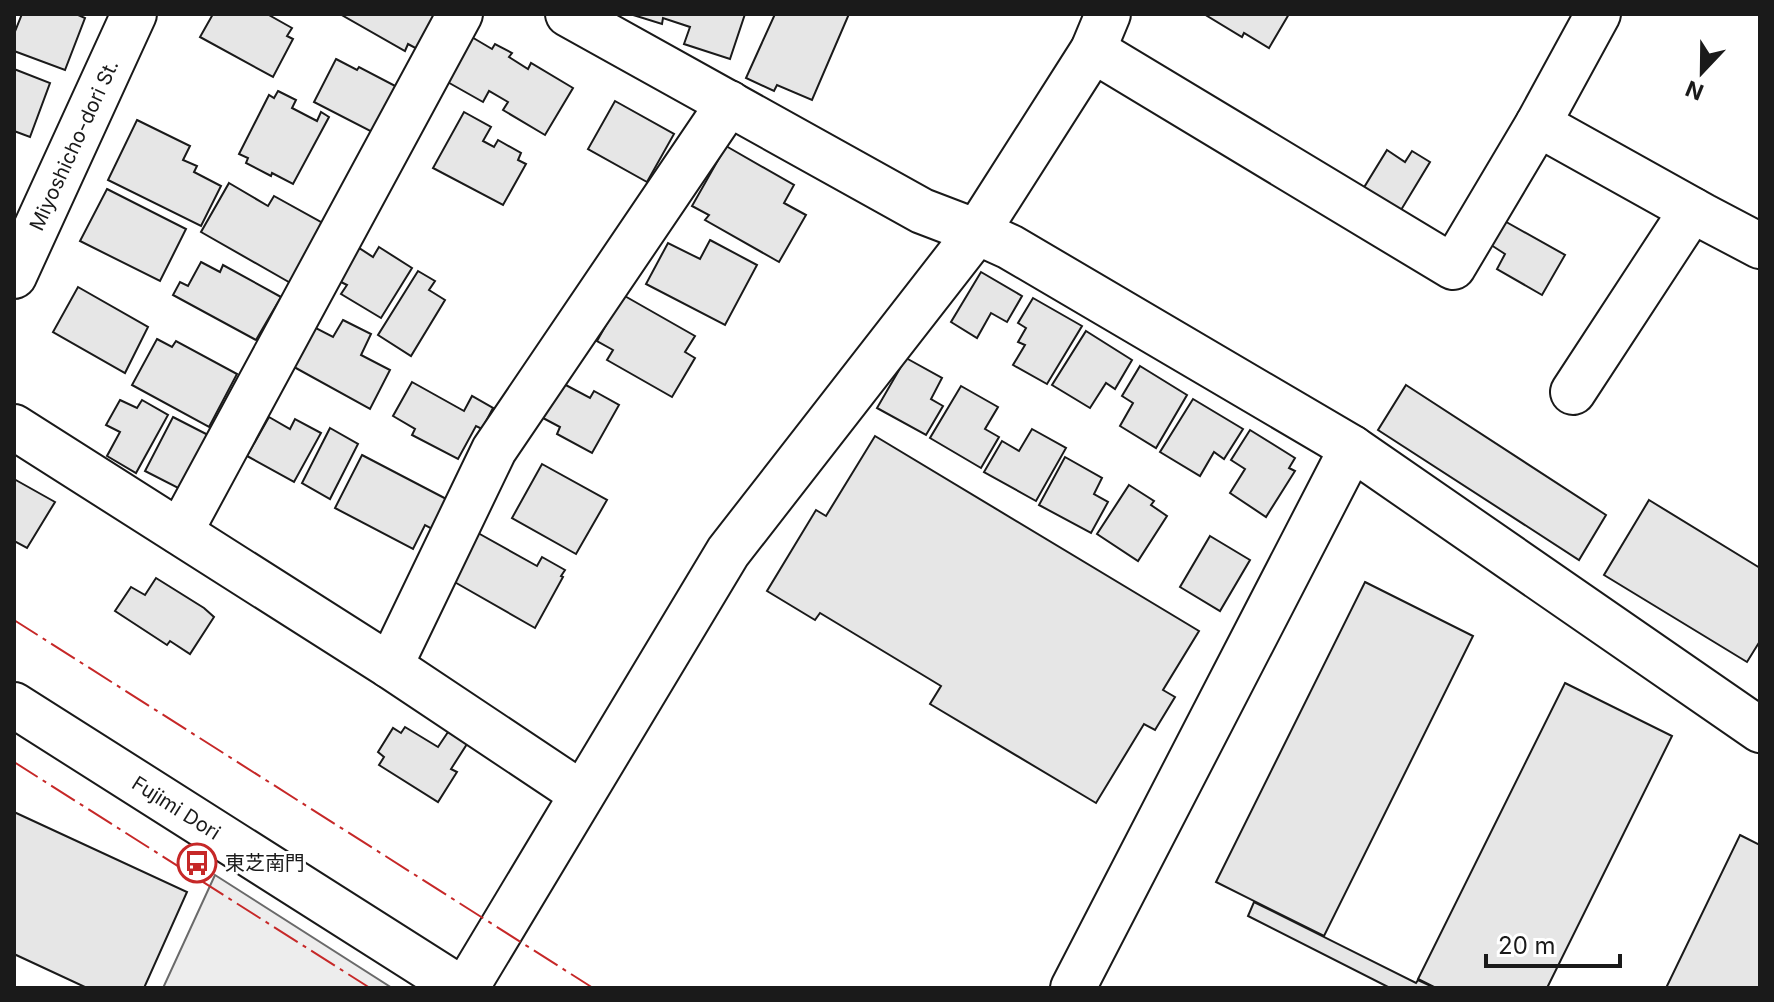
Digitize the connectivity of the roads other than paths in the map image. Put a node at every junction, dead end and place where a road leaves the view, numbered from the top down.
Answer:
1 (134, 14) edge
2 (460, 14) edge
3 (568, 14) edge
4 (1598, 14) edge
5 (1100, 32) edge
6 (729, 103) junction
7 (1538, 124) junction
8 (1692, 210) junction
9 (977, 232) junction
10 (1760, 246) edge
11 (14, 276) edge
12 (1573, 392) dead end
13 (14, 427) edge
14 (1352, 448) junction
15 (180, 532) junction
16 (390, 666) junction
17 (14, 705) edge
18 (1760, 730) edge
19 (582, 794) junction
20 (460, 988) edge
21 (466, 988) edge
22 (1073, 988) edge

1 - 11 street, Miyoshicho-dori St.
2 - 15 street
3 - 6 street
4 - 7 street
5 - 7 street
5 - 9 street
6 - 9 street
6 - 16 street
7 - 8 street
8 - 10 street
8 - 12 street
9 - 14 street
9 - 19 street
13 - 15 street
14 - 18 street
14 - 22 street
15 - 16 street
16 - 19 street
17 - 20 street, Fujimi Dori
19 - 21 street

